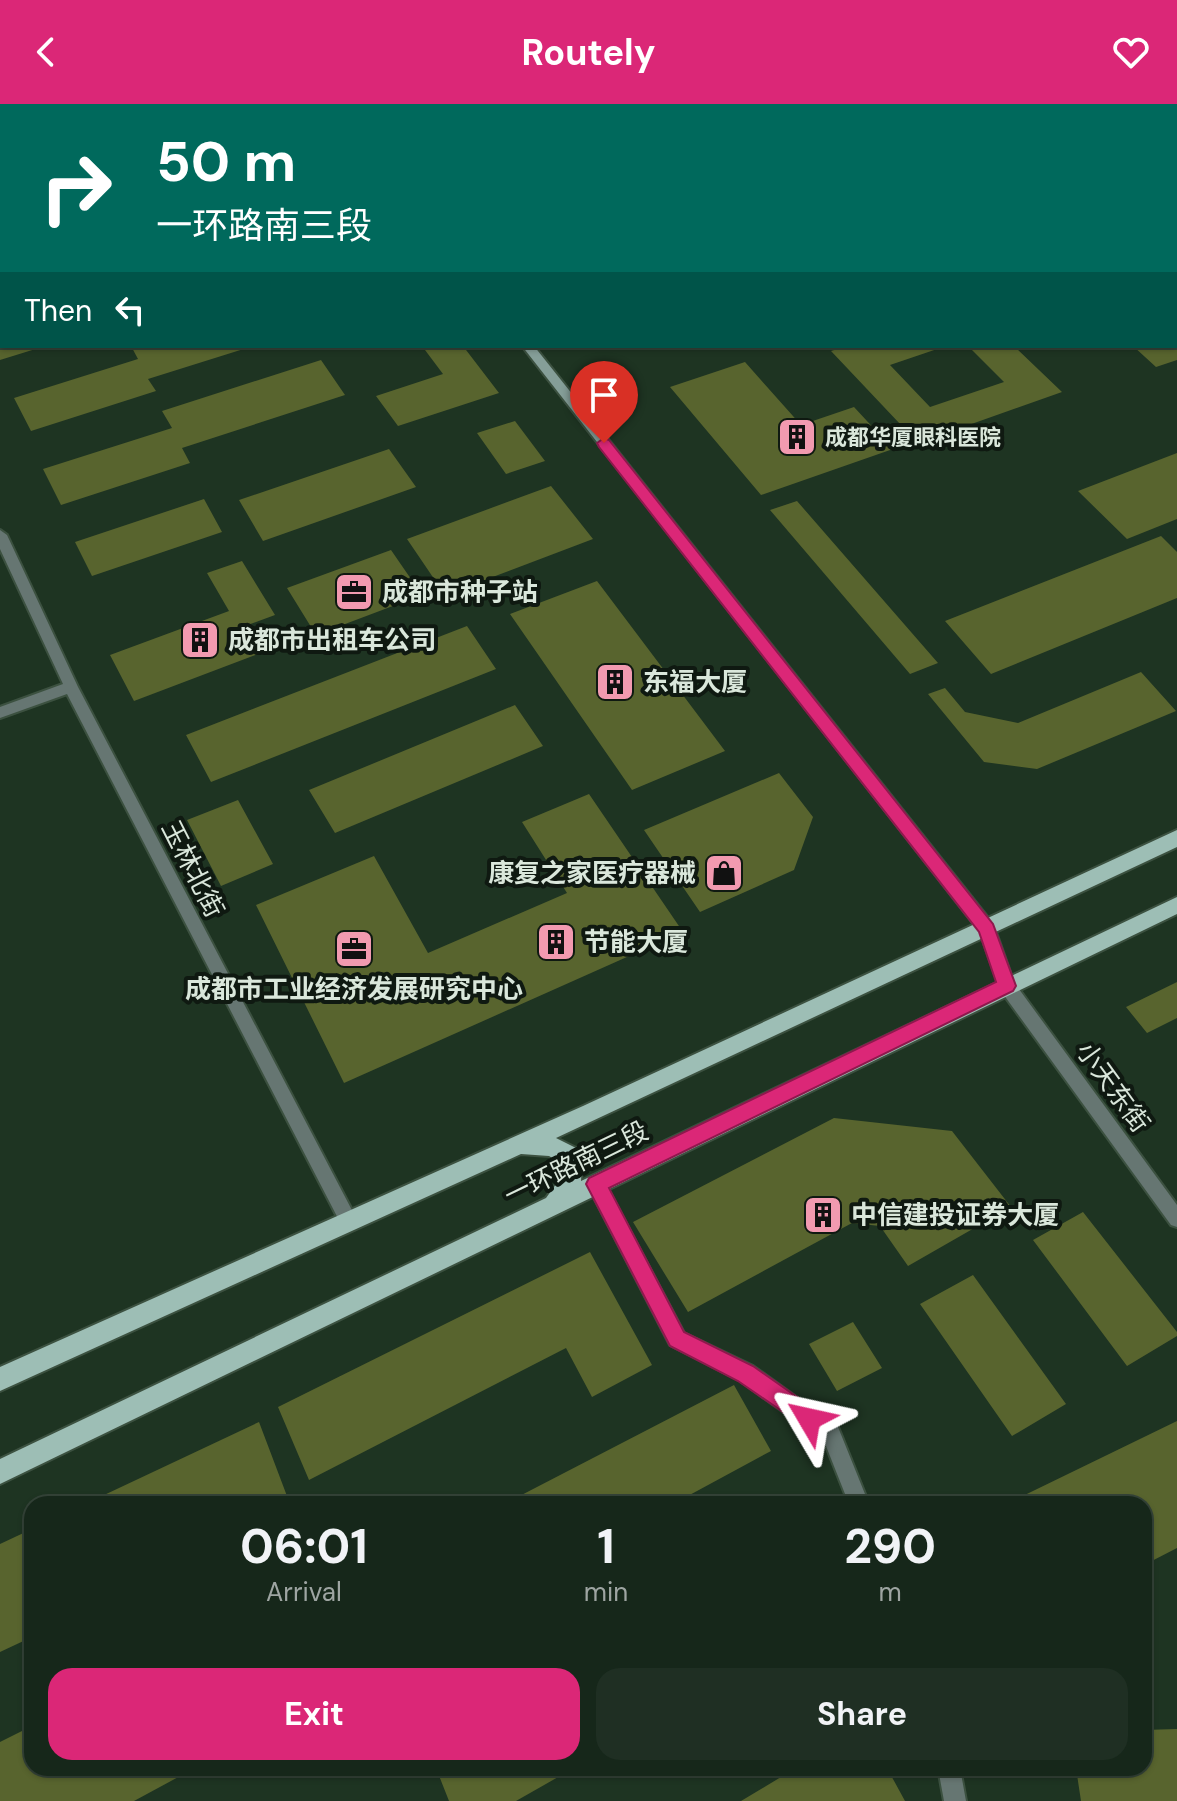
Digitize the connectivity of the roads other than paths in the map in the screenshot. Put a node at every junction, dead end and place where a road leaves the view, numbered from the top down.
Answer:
1 (530, 348) edge
2 (0, 535) edge
3 (71, 687) junction
4 (0, 713) edge
5 (1177, 838) edge
6 (1177, 905) edge
7 (987, 929) junction
8 (1007, 986) junction
9 (518, 1145) junction
10 (596, 1184) junction
11 (550, 1207) junction
12 (1177, 1219) edge
13 (349, 1222) junction
14 (0, 1379) edge
15 (0, 1472) edge
16 (856, 1496) edge
17 (950, 1776) edge
18 (955, 1801) edge

1 - 7 main road
2 - 3 street, 玉林北街
3 - 4 street
3 - 13 street, 玉林北街
5 - 7 main road, 一环路南三段
6 - 8 main road, 一环路南三段
7 - 8 main road
7 - 9 main road, 一环路南三段
8 - 10 main road, 一环路南三段
8 - 12 street, 小天东街
9 - 11 main road
9 - 13 main road, 一环路南三段
10 - 11 main road, 一环路南三段
10 - 16 street
11 - 15 main road, 一环路南三段
13 - 14 main road, 一环路南三段
17 - 18 street

